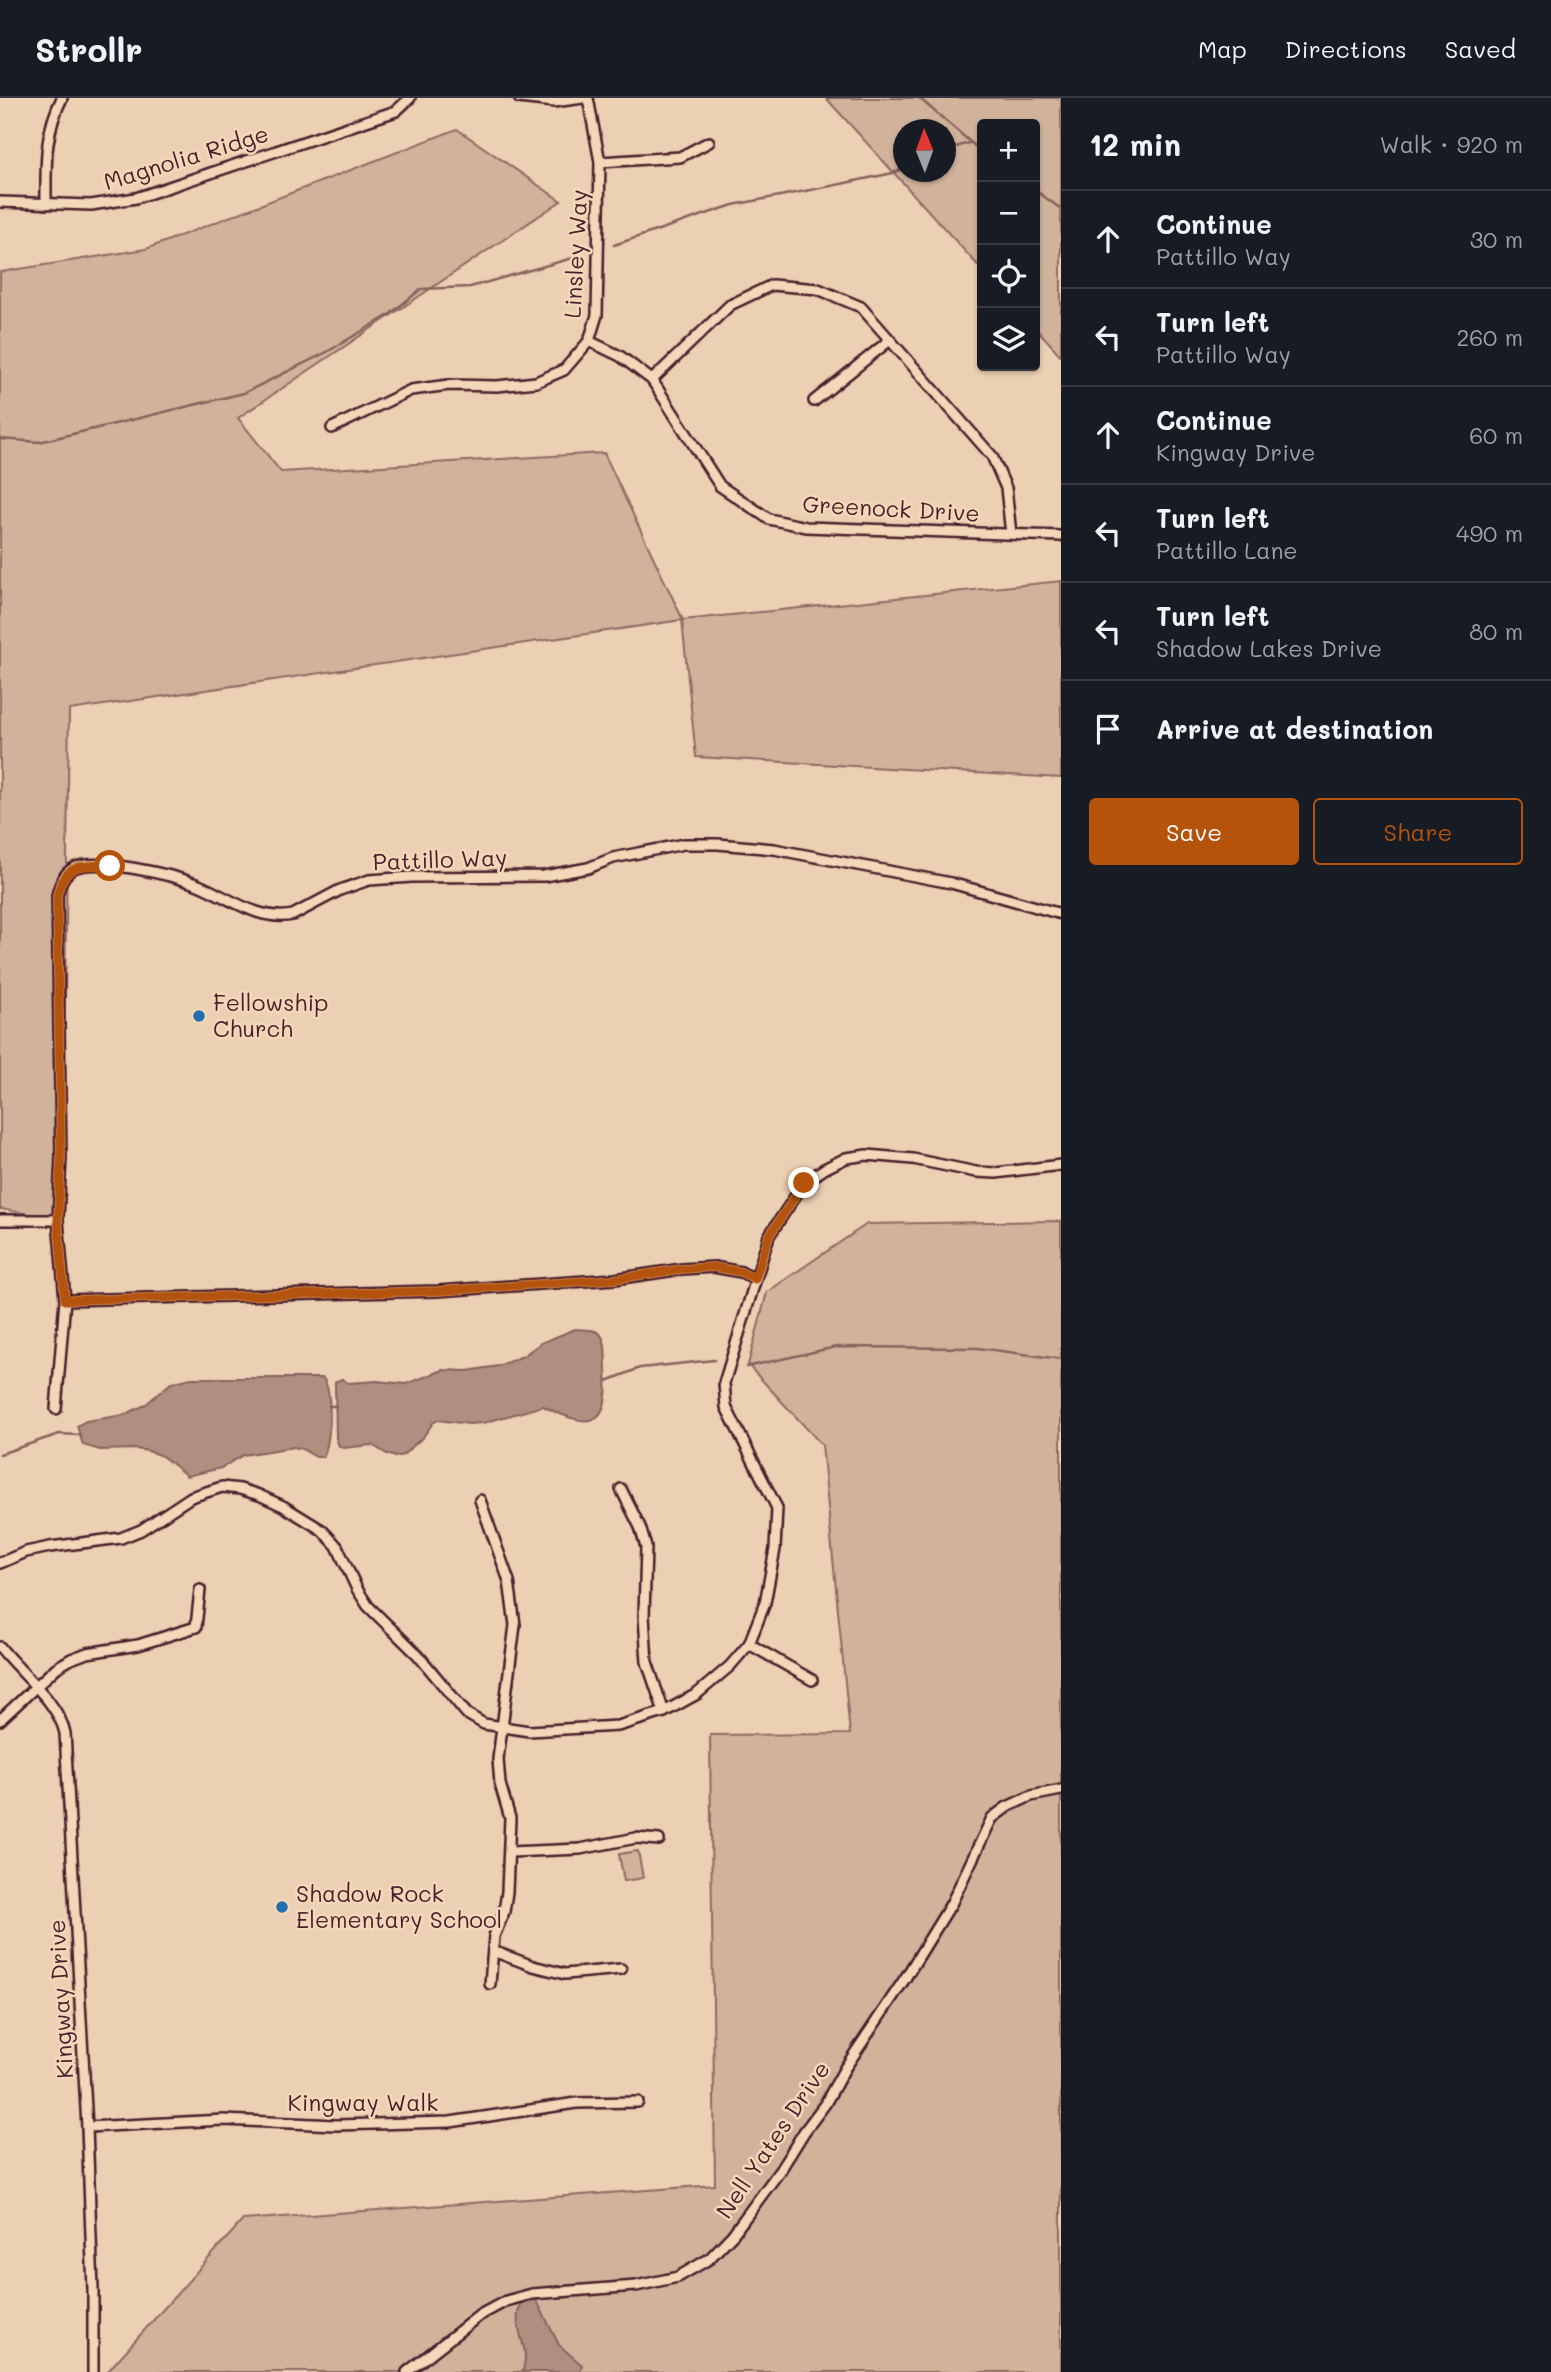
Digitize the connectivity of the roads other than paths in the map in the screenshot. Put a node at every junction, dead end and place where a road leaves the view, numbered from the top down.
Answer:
1 (62, 98) edge
2 (410, 98) edge
3 (519, 98) edge
4 (585, 98) edge
5 (709, 142) dead end
6 (600, 162) junction
7 (0, 202) edge
8 (46, 204) junction
9 (890, 340) junction
10 (589, 341) junction
11 (652, 380) junction
12 (814, 401) dead end
13 (332, 428) dead end
14 (1011, 534) junction
15 (1061, 536) edge
16 (1061, 914) edge
17 (1061, 1165) edge
18 (0, 1220) edge
19 (58, 1220) junction
20 (755, 1279) junction
21 (65, 1300) junction
22 (56, 1409) dead end
23 (621, 1489) dead end
24 (480, 1500) dead end
25 (0, 1563) edge
26 (200, 1590) dead end
27 (748, 1644) junction
28 (0, 1647) edge
29 (812, 1680) dead end
30 (35, 1687) junction
31 (664, 1712) junction
32 (0, 1720) edge
33 (502, 1728) junction
34 (1061, 1790) edge
35 (659, 1840) dead end
36 (510, 1852) junction
37 (493, 1951) junction
38 (621, 1969) dead end
39 (490, 1984) dead end
40 (638, 2102) dead end
41 (87, 2127) junction
42 (93, 2372) edge
43 (407, 2372) edge

1 - 8 street
2 - 8 street, Magnolia Ridge
3 - 4 street
4 - 6 street, Linsley Way
5 - 6 street
6 - 10 street, Linsley Way
7 - 8 street, Magnolia Ridge
9 - 11 street
9 - 12 street
9 - 14 street
10 - 11 street, Greenock Drive
10 - 13 street, Linsley Way
11 - 14 street, Greenock Drive
14 - 15 street, Greenock Drive
16 - 19 street, Pattillo Way
17 - 20 street
18 - 19 street
19 - 21 street
20 - 21 street
20 - 27 street
21 - 22 street
23 - 31 street
24 - 33 street
25 - 33 street
26 - 30 street
27 - 29 street
27 - 31 street
28 - 30 street, Kingway Drive
30 - 32 street
30 - 41 street, Kingway Drive
31 - 33 street
33 - 36 street
34 - 43 street, Nell Yates Drive
35 - 36 street
36 - 37 street
37 - 38 street
37 - 39 street
40 - 41 street, Kingway Walk
41 - 42 street, Kingway Drive

